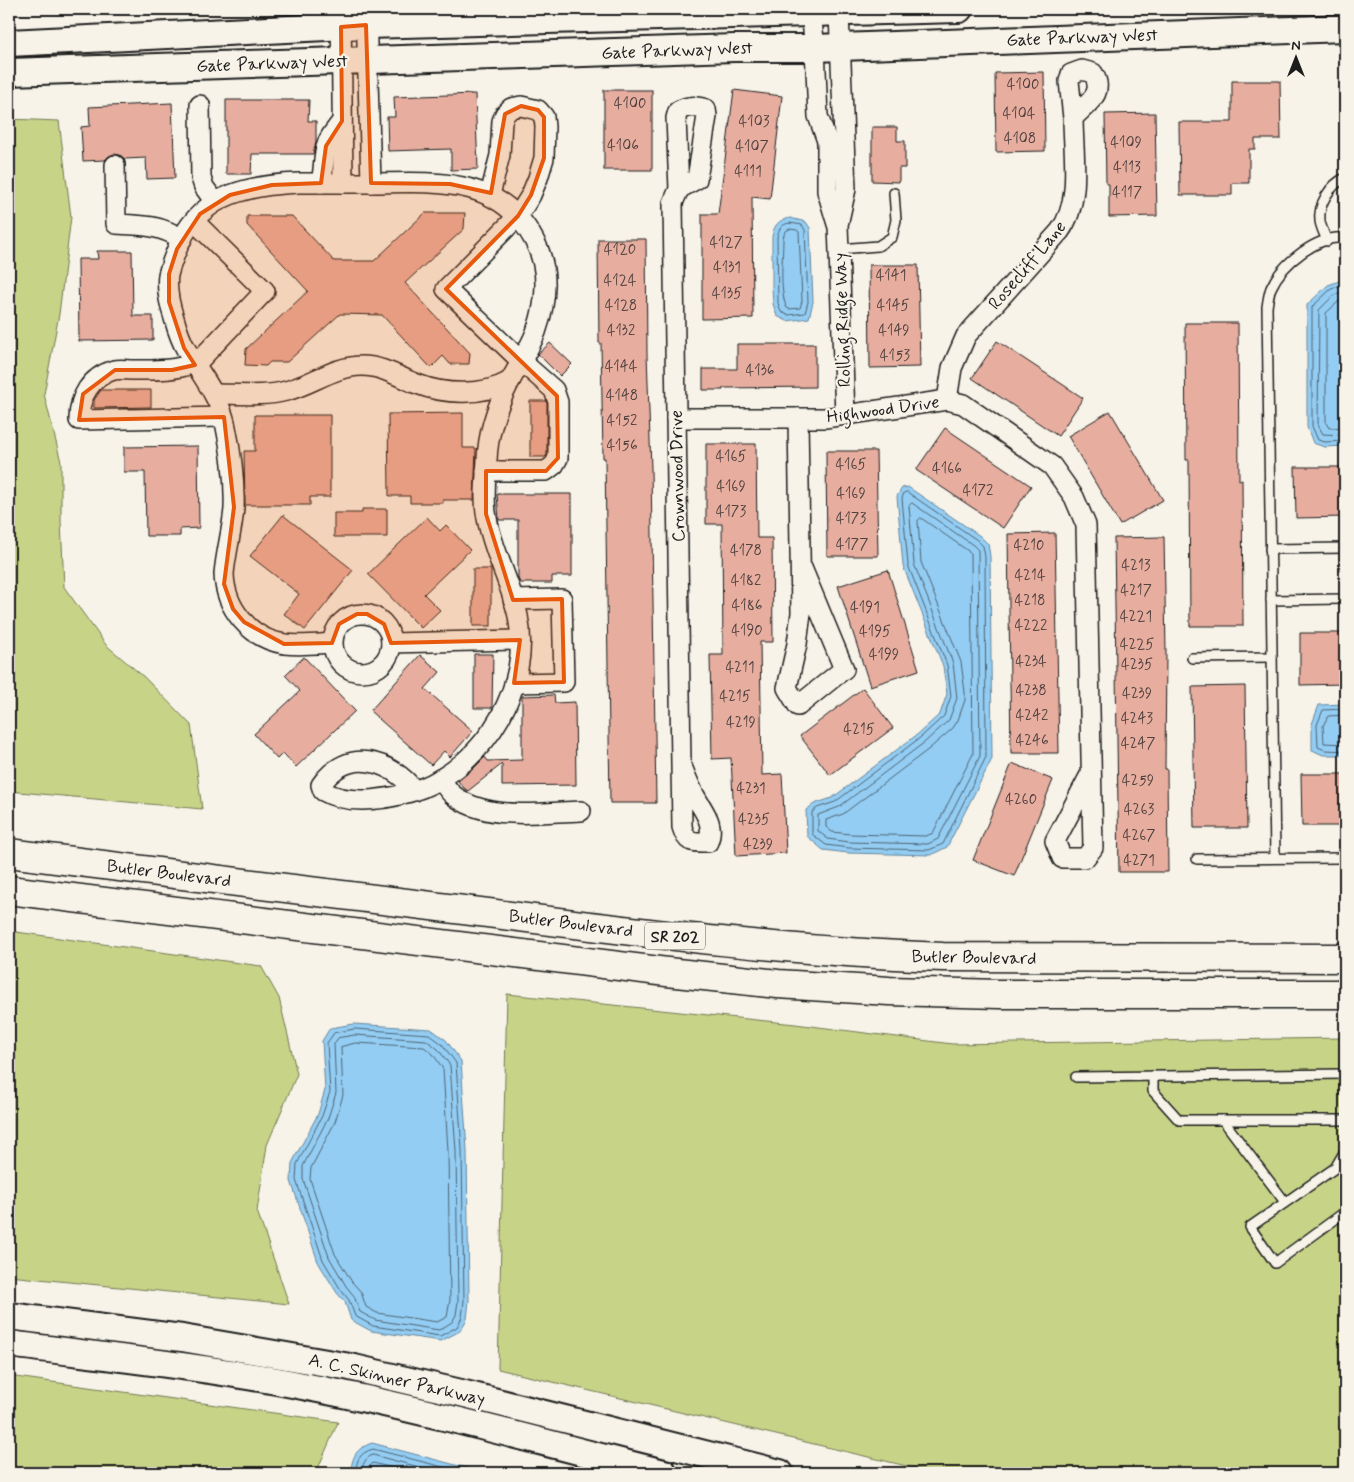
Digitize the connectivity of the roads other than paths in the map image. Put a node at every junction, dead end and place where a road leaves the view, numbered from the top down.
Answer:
1 (959, 9) edge
2 (811, 13) junction
3 (839, 13) junction
4 (353, 18) edge
5 (1345, 28) edge
6 (9, 43) edge
7 (842, 46) junction
8 (815, 48) junction
9 (354, 60) junction
10 (9, 72) edge
11 (200, 105) dead end
12 (1073, 118) dead end
13 (342, 120) junction
14 (115, 165) dead end
15 (1345, 178) edge
16 (321, 183) junction
17 (343, 183) junction
18 (371, 183) junction
19 (679, 189) dead end
20 (894, 193) dead end
21 (490, 195) junction
22 (215, 202) junction
23 (518, 216) junction
24 (194, 221) junction
25 (838, 225) junction
26 (1345, 238) edge
27 (182, 239) junction
28 (1326, 241) junction
29 (839, 249) junction
30 (522, 362) junction
31 (195, 364) junction
32 (510, 381) junction
33 (214, 394) junction
34 (947, 400) junction
35 (845, 415) junction
36 (223, 417) junction
37 (676, 418) junction
38 (798, 418) junction
39 (486, 471) junction
40 (1345, 548) edge
41 (1270, 549) junction
42 (802, 568) junction
43 (1345, 599) edge
44 (513, 600) junction
45 (1271, 600) junction
46 (520, 640) junction
47 (332, 643) junction
48 (391, 643) junction
49 (1272, 657) junction
50 (1192, 658) dead end
51 (514, 683) junction
52 (681, 764) dead end
53 (1092, 773) dead end
54 (440, 779) junction
55 (415, 791) dead end
56 (581, 811) dead end
57 (9, 853) edge
58 (1275, 858) junction
59 (1345, 858) edge
60 (1197, 859) dead end
61 (9, 890) edge
62 (1345, 958) edge
63 (1345, 994) edge
64 (1345, 1074) edge
65 (1153, 1076) junction
66 (1076, 1077) dead end
67 (1223, 1120) junction
68 (1345, 1120) edge
69 (1345, 1151) edge
70 (1285, 1202) junction
71 (1345, 1212) edge
72 (9, 1316) edge
73 (9, 1344) edge
74 (664, 1473) edge
75 (780, 1473) edge

1 - 3 main road, Gate Parkway West
2 - 3 main road, Gate Parkway West
2 - 4 main road, Gate Parkway West
2 - 8 street
3 - 7 street, Rolling Ridge Way
4 - 6 main road, Gate Parkway West
4 - 9 street
4 - 9 street
5 - 7 main road, Gate Parkway West
7 - 8 main road, Gate Parkway West
7 - 25 street, Rolling Ridge Way
8 - 9 main road, Gate Parkway West
8 - 25 street, Rolling Ridge Way
9 - 10 main road, Gate Parkway West
9 - 13 street
9 - 18 street
11 - 22 street
12 - 34 street, Rosecliff Lane
13 - 16 street
13 - 17 street
14 - 27 street
15 - 28 lane
16 - 17 street
16 - 22 street
17 - 18 street
18 - 21 street
19 - 37 street, Crownwood Drive
20 - 29 lane
21 - 23 street
21 - 23 street
22 - 24 street
23 - 30 street
23 - 30 street
24 - 27 street
24 - 31 street
25 - 29 street, Rolling Ridge Way
26 - 28 lane
27 - 31 street
28 - 41 lane
29 - 35 street, Rolling Ridge Way
30 - 32 street
30 - 39 street
31 - 33 street
31 - 36 street
32 - 33 street
32 - 39 street
33 - 36 street
34 - 35 street, Highwood Drive
34 - 53 street, Highwood Drive
35 - 38 street, Highwood Drive
36 - 47 street
37 - 38 street, Highwood Drive
37 - 52 street, Crownwood Drive
38 - 42 street
39 - 44 street
40 - 41 lane
41 - 45 lane
42 - 42 street
43 - 45 lane
44 - 46 street
44 - 51 street
45 - 49 lane
46 - 48 street
46 - 51 street
47 - 48 street
47 - 48 street
49 - 50 lane
49 - 58 lane
51 - 54 street
54 - 55 street
54 - 56 street
57 - 62 highway, Butler Boulevard / SR 202
58 - 59 lane
58 - 60 lane
61 - 63 highway, Butler Boulevard / SR 202
64 - 65 lane
65 - 66 lane
65 - 67 lane
67 - 68 lane
67 - 70 lane
69 - 70 lane
70 - 71 lane
72 - 75 main road, A. C. Skinner Parkway
73 - 74 main road, A. C. Skinner Parkway

